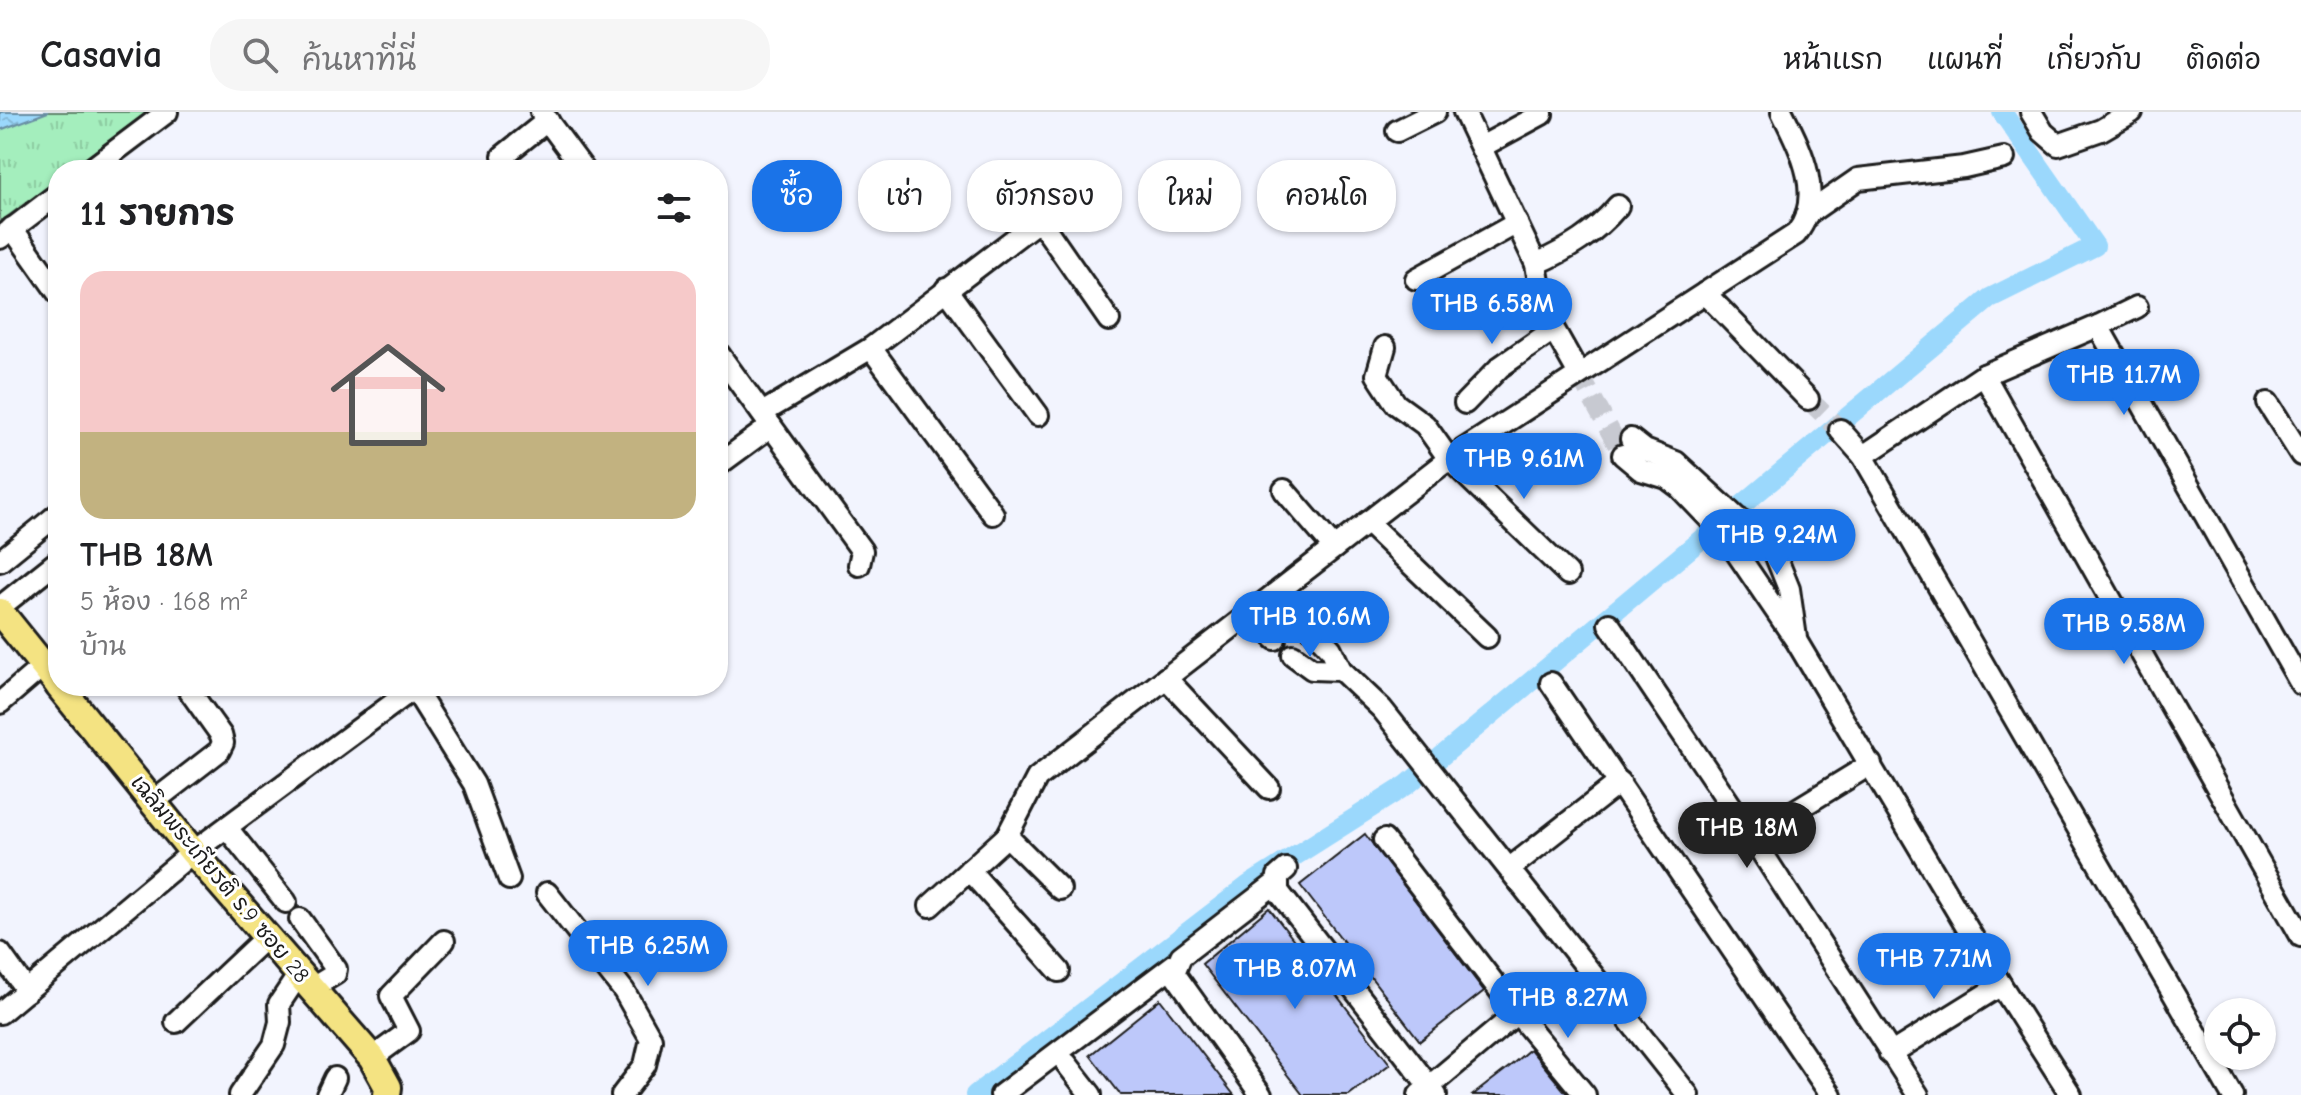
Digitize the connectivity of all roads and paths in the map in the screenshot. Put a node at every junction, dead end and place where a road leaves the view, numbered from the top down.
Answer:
1 (167, 112) edge
2 (1435, 112) edge
3 (1464, 112) edge
4 (1782, 112) edge
5 (2031, 112) edge
6 (2132, 112) edge
7 (1542, 114) dead end
8 (544, 116) edge
9 (1397, 131) dead end
10 (1481, 147) junction
11 (503, 156) dead end
12 (2004, 158) dead end
13 (108, 160) edge
14 (577, 160) edge
15 (48, 202) edge
16 (1618, 206) dead end
17 (1806, 215) junction
18 (1517, 223) junction
19 (6, 233) edge
20 (1536, 264) junction
21 (1416, 279) dead end
22 (48, 281) edge
23 (946, 289) junction
24 (1705, 293) junction
25 (2137, 307) dead end
26 (1109, 320) dead end
27 (2098, 326) junction
28 (1553, 330) junction
29 (1385, 347) dead end
30 (871, 348) junction
31 (728, 367) edge
32 (1579, 374) junction
33 (1984, 375) junction
34 (1808, 399) tunnel mouth
35 (1465, 403) dead end
36 (2268, 403) dead end
37 (1038, 415) dead end
38 (767, 420) junction
39 (1840, 430) tunnel mouth
40 (1627, 447) dead end
41 (2301, 455) edge
42 (728, 456) edge
43 (1863, 456) junction
44 (1449, 459) junction
45 (1284, 490) dead end
46 (993, 514) dead end
47 (48, 522) edge
48 (1367, 522) junction
49 (1730, 526) junction
50 (1334, 548) junction
51 (0, 561) edge
52 (859, 565) dead end
53 (48, 569) edge
54 (1568, 574) dead end
55 (1278, 592) junction
56 (0, 610) edge
57 (1252, 611) junction
58 (1609, 624) dead end
59 (1487, 637) dead end
60 (1275, 639) dead end
61 (1797, 642) junction
62 (1293, 655) dead end
63 (1341, 670) junction
64 (48, 672) edge
65 (1166, 678) junction
66 (48, 681) edge
67 (1551, 683) dead end
68 (2301, 684) edge
69 (67, 696) edge
70 (193, 696) edge
71 (404, 696) edge
72 (421, 696) edge
73 (0, 703) edge
74 (1871, 764) junction
75 (1620, 782) junction
76 (1269, 788) dead end
77 (153, 802) junction
78 (227, 828) junction
79 (1007, 836) junction
80 (1752, 837) junction
81 (1384, 840) dead end
82 (193, 852) junction
83 (1510, 868) junction
84 (969, 870) junction
85 (509, 879) dead end
86 (1060, 889) dead end
87 (547, 893) dead end
88 (286, 902) dead end
89 (930, 906) dead end
90 (300, 919) dead end
91 (267, 936) junction
92 (2301, 936) edge
93 (444, 941) dead end
94 (0, 953) edge
95 (1175, 964) junction
96 (1059, 971) dead end
97 (306, 981) junction
98 (2001, 985) junction
99 (27, 991) junction
100 (0, 1013) edge
101 (1517, 1013) junction
102 (176, 1022) dead end
103 (1890, 1054) junction
104 (1066, 1063) dead end
105 (385, 1081) edge
106 (1428, 1092) edge
107 (240, 1095) edge
108 (622, 1095) edge
109 (1001, 1095) edge
110 (1091, 1095) edge
111 (1261, 1095) edge
112 (1585, 1095) edge
113 (1688, 1095) edge
114 (1831, 1095) edge
115 (1918, 1095) edge
116 (2071, 1095) edge
117 (2232, 1095) edge

1 - 13 street
2 - 9 street
3 - 10 street
4 - 17 street
5 - 6 street
7 - 10 street
8 - 11 street
8 - 14 street
10 - 18 street
12 - 17 street
15 - 19 street
16 - 20 street
17 - 24 street
18 - 20 street
18 - 21 street
19 - 22 street
20 - 28 street
23 - 26 street
23 - 30 street
23 - 37 street
24 - 32 street
24 - 34 street
25 - 27 street
27 - 33 street
27 - 68 street
28 - 32 street
28 - 35 street
29 - 44 street
30 - 38 street
30 - 46 street
31 - 38 street
32 - 44 street
33 - 43 street
33 - 92 street
36 - 41 street
38 - 42 street
38 - 52 street
39 - 43 street
40 - 49 street
43 - 117 street
44 - 48 street
44 - 54 street
45 - 50 street
47 - 51 street
48 - 50 street
48 - 59 street
49 - 61 street
49 - 61 street
50 - 55 street
53 - 56 street
55 - 57 street
55 - 63 street
56 - 64 main road, เฉลิมพระเกียรติ ร.9 ซอย 28
57 - 60 street
57 - 65 street
58 - 80 street
61 - 74 street
62 - 63 street
63 - 83 street
65 - 76 street
65 - 79 street
66 - 73 street
67 - 75 street
69 - 77 main road, เฉลิมพระเกียรติ ร.9 ซอย 28
70 - 77 street
71 - 78 street
72 - 85 street
74 - 80 street
74 - 98 street
75 - 83 street
75 - 114 street
77 - 82 main road, เฉลิมพระเกียรติ ร.9 ซอย 28
78 - 82 street
78 - 88 street
79 - 84 street
79 - 86 street
80 - 103 street
81 - 101 street
82 - 91 main road, เฉลิมพระเกียรติ ร.9 ซอย 28
82 - 99 street
83 - 113 street
84 - 89 street
84 - 96 street
87 - 108 street
90 - 97 street
91 - 97 main road, เฉลิมพระเกียรติ ร.9 ซอย 28
91 - 102 street
93 - 105 street
94 - 99 street
95 - 106 street
95 - 109 street
95 - 111 street
97 - 105 main road, เฉลิมพระเกียรติ ร.9 ซอย 28
97 - 107 street
98 - 103 street
98 - 116 street
99 - 100 street
101 - 106 street
101 - 112 street
103 - 115 street
104 - 110 street

